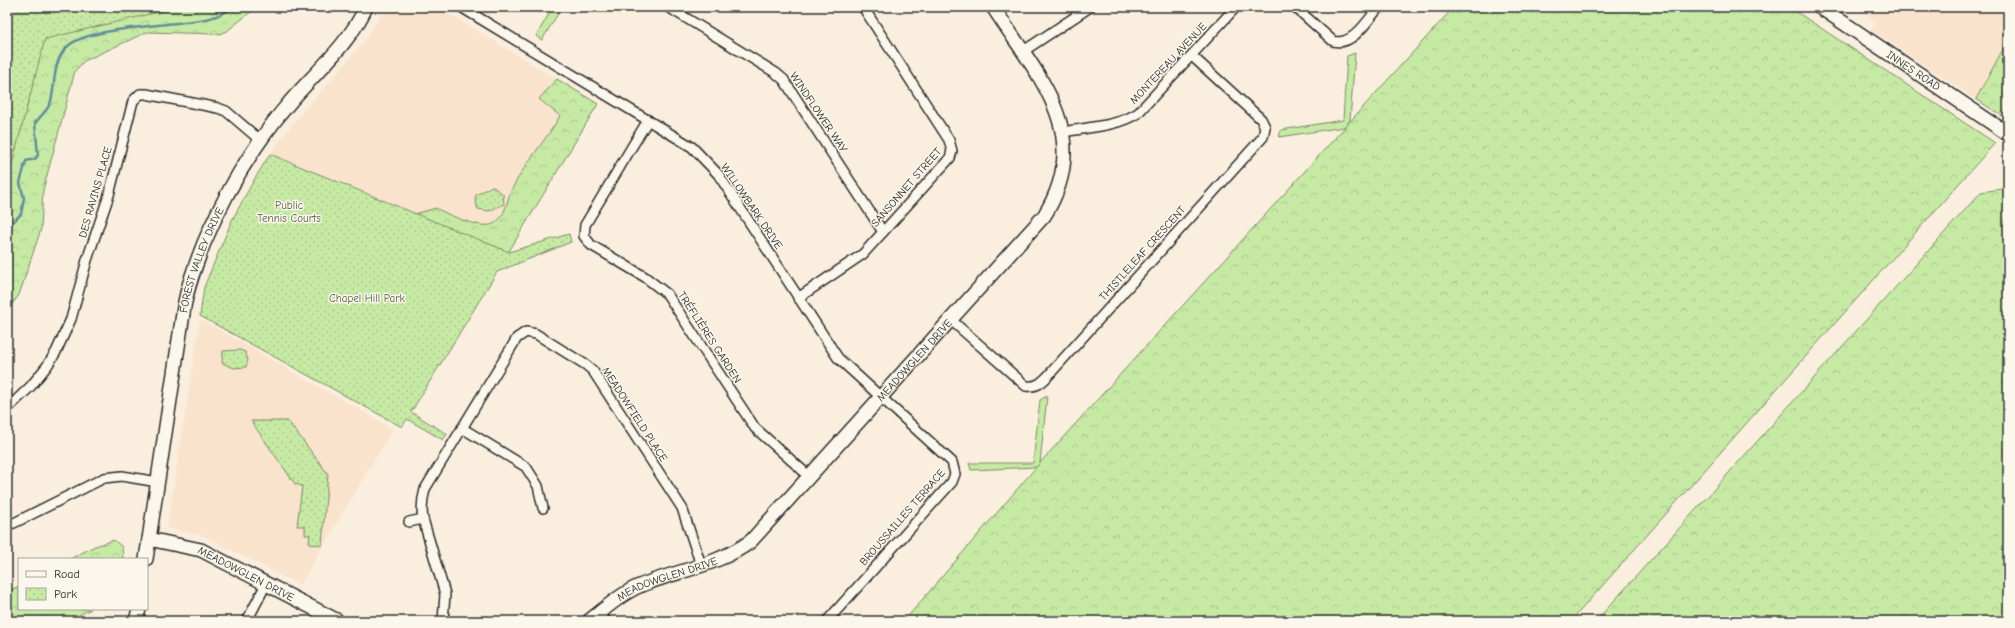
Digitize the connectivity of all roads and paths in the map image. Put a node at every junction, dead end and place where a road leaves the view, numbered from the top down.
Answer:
1 (366, 7) edge
2 (461, 7) edge
3 (668, 7) edge
4 (863, 7) edge
5 (993, 7) edge
6 (1090, 7) edge
7 (1236, 7) edge
8 (1294, 7) edge
9 (1379, 7) edge
10 (1820, 7) edge
11 (1022, 52) junction
12 (1192, 56) junction
13 (648, 120) junction
14 (1063, 132) junction
15 (2008, 134) edge
16 (260, 140) junction
17 (883, 232) junction
18 (798, 298) junction
19 (951, 320) junction
20 (881, 398) junction
21 (7, 409) edge
22 (462, 428) junction
23 (810, 477) junction
24 (158, 482) junction
25 (543, 508) dead end
26 (424, 519) junction
27 (409, 522) dead end
28 (7, 524) edge
29 (149, 539) junction
30 (146, 558) edge
31 (701, 565) junction
32 (266, 584) junction
33 (139, 610) edge
34 (598, 619) edge
35 (136, 621) edge
36 (248, 621) edge
37 (338, 621) edge
38 (443, 621) edge
39 (827, 621) edge

1 - 16 street, FOREST VALLEY DRIVE
2 - 13 street, WILLOWBARK DRIVE
3 - 17 street, WINDFLOWER WAY
4 - 17 street, SANSONNET STREET
5 - 11 street, MEADOWGLEN DRIVE
6 - 11 street
7 - 12 street, MONTEREAU AVENUE
8 - 9 street
10 - 15 street, INNES ROAD
11 - 14 street, MEADOWGLEN DRIVE
12 - 14 street, MONTEREAU AVENUE
12 - 19 street, THISTLELEAF CRESCENT
13 - 18 street, WILLOWBARK DRIVE
13 - 23 street, TRÉFLIÈRES GARDEN
14 - 19 street, MEADOWGLEN DRIVE
16 - 21 street, DES RAVINS PLACE
16 - 24 street, FOREST VALLEY DRIVE
17 - 18 street, SANSONNET STREET
18 - 20 street, WILLOWBARK DRIVE
19 - 20 street, MEADOWGLEN DRIVE
20 - 23 street, MEADOWGLEN DRIVE
20 - 39 street, BROUSSAILLES TERRACE
22 - 25 street
22 - 26 street, MEADOWFIELD PLACE
22 - 31 street, MEADOWFIELD PLACE
23 - 31 street, MEADOWGLEN DRIVE
24 - 28 street
24 - 29 street, FOREST VALLEY DRIVE
26 - 27 street
26 - 38 street, MEADOWFIELD PLACE
29 - 30 street, FOREST VALLEY DRIVE
29 - 32 street, MEADOWGLEN DRIVE
31 - 34 street, MEADOWGLEN DRIVE
32 - 36 street
32 - 37 street, MEADOWGLEN DRIVE
33 - 35 street

